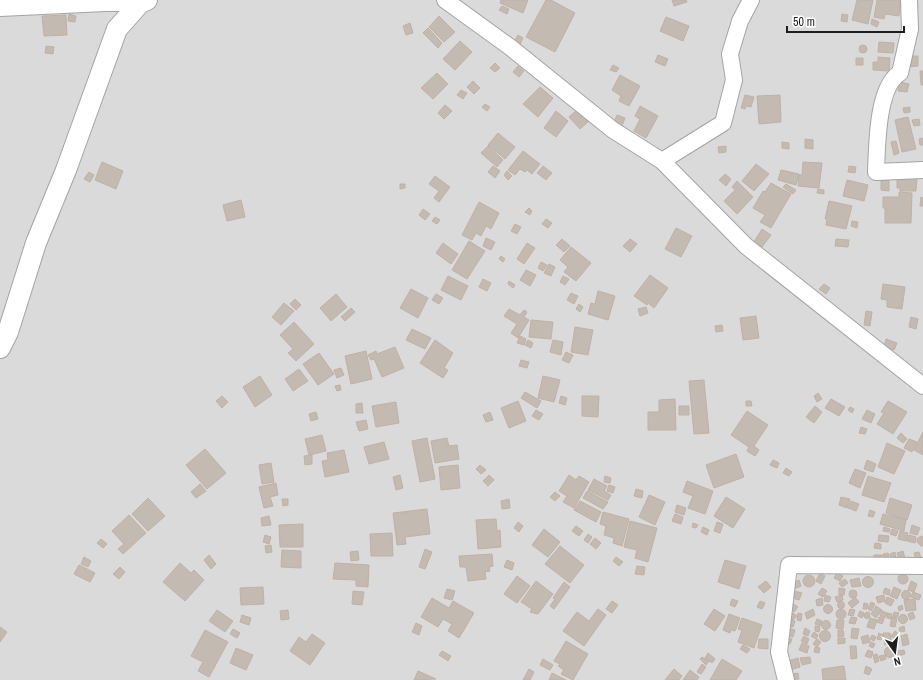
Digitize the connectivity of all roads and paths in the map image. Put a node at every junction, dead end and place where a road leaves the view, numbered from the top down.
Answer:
1 (445, 0) edge
2 (751, 0) edge
3 (909, 0) edge
4 (143, 1) edge
5 (0, 8) edge
6 (662, 161) junction
7 (923, 170) edge
8 (0, 348) edge
9 (923, 386) edge
10 (923, 566) edge
11 (786, 680) edge

1 - 6 street
2 - 6 street
3 - 7 street
4 - 5 street
4 - 8 street
6 - 9 street
10 - 11 street

